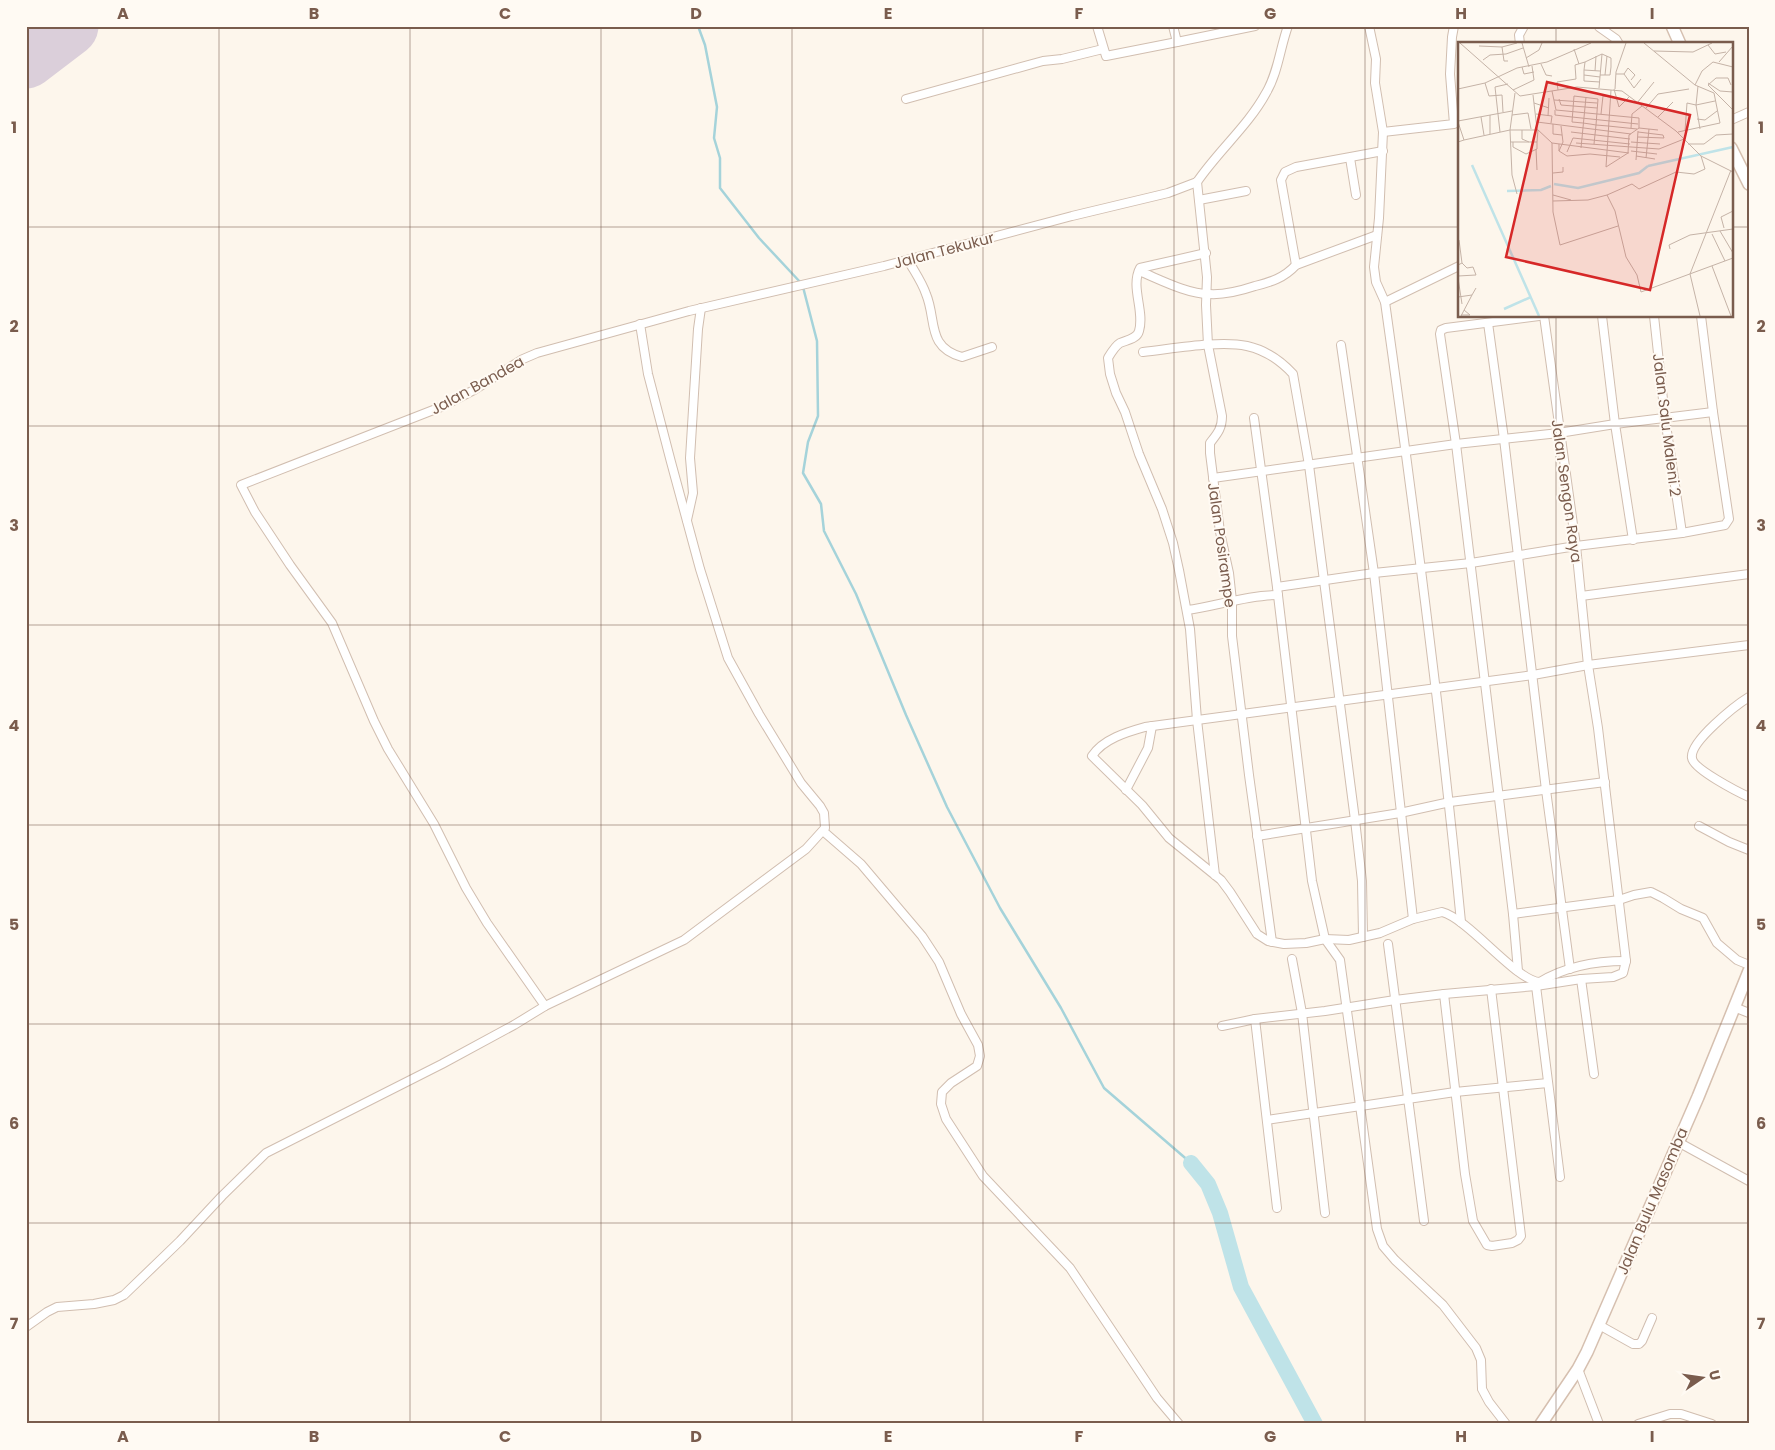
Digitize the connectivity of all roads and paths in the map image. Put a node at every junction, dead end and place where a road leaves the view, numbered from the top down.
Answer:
1 (1097, 26) edge
2 (1173, 26) edge
3 (1255, 26) edge
4 (1288, 26) edge
5 (1369, 26) edge
6 (1454, 26) edge
7 (1524, 26) edge
8 (1672, 26) edge
9 (1599, 27) edge
10 (1177, 42) junction
11 (1520, 42) edge
12 (1618, 42) edge
13 (1679, 42) edge
14 (1103, 49) junction
15 (1455, 86) edge
16 (906, 99) dead end
17 (1749, 112) edge
18 (1732, 120) edge
19 (1383, 132) junction
20 (1732, 150) edge
21 (1383, 151) junction
22 (1350, 158) junction
23 (1197, 182) junction
24 (1749, 184) edge
25 (1246, 191) dead end
26 (1356, 195) dead end
27 (1199, 200) junction
28 (1377, 235) junction
29 (1206, 253) junction
30 (908, 260) junction
31 (1296, 265) junction
32 (1458, 266) edge
33 (1138, 270) junction
34 (1206, 294) junction
35 (1385, 302) junction
36 (702, 308) junction
37 (690, 311) joint
38 (1520, 318) edge
39 (1544, 318) edge
40 (1602, 318) edge
41 (1654, 318) edge
42 (1701, 318) edge
43 (1491, 321) edge
44 (640, 324) junction
45 (1342, 345) dead end
46 (1208, 346) junction
47 (992, 347) dead end
48 (1143, 352) dead end
49 (1713, 412) junction
50 (1254, 418) dead end
51 (1665, 418) junction
52 (1615, 424) junction
53 (1559, 433) junction
54 (1504, 439) junction
55 (1456, 444) junction
56 (1406, 452) junction
57 (1359, 459) junction
58 (1309, 465) junction
59 (1262, 471) junction
60 (1213, 478) junction
61 (687, 520) junction
62 (1682, 533) junction
63 (1633, 540) junction
64 (1576, 546) junction
65 (1518, 554) junction
66 (1471, 563) junction
67 (1422, 569) junction
68 (1374, 573) junction
69 (1749, 574) edge
70 (1324, 581) junction
71 (1278, 591) junction
72 (1581, 596) junction
73 (1232, 601) junction
74 (1187, 610) junction
75 (1749, 645) edge
76 (1588, 665) junction
77 (1533, 675) junction
78 (1486, 681) junction
79 (1437, 688) junction
80 (1388, 694) junction
81 (1749, 697) edge
82 (1338, 701) junction
83 (1290, 706) junction
84 (1242, 714) junction
85 (1197, 720) junction
86 (1152, 726) junction
87 (1605, 782) junction
88 (1126, 790) junction
89 (1546, 790) junction
90 (1498, 796) junction
91 (1749, 797) edge
92 (1450, 802) junction
93 (1400, 813) junction
94 (1355, 820) junction
95 (1699, 826) dead end
96 (1305, 828) junction
97 (823, 831) junction
98 (1257, 836) junction
99 (1749, 850) edge
100 (1215, 875) junction
101 (1619, 900) junction
102 (1561, 909) junction
103 (1513, 914) junction
104 (1413, 919) junction
105 (1461, 922) junction
106 (1363, 937) junction
107 (1325, 939) junction
108 (1272, 942) junction
109 (1388, 944) dead end
110 (1292, 960) dead end
111 (1626, 961) junction
112 (1749, 965) edge
113 (1570, 969) junction
114 (1518, 971) junction
115 (1749, 971) edge
116 (1581, 979) junction
117 (1536, 986) junction
118 (1491, 990) junction
119 (1444, 994) junction
120 (1395, 1000) junction
121 (545, 1006) junction
122 (1734, 1007) junction
123 (1347, 1008) junction
124 (1749, 1013) edge
125 (1302, 1014) junction
126 (1254, 1019) junction
127 (1222, 1026) dead end
128 (1594, 1074) dead end
129 (1548, 1083) junction
130 (1503, 1088) junction
131 (1455, 1092) junction
132 (1409, 1100) junction
133 (1360, 1106) junction
134 (1313, 1113) junction
135 (1267, 1120) junction
136 (1678, 1142) junction
137 (1560, 1177) dead end
138 (1749, 1181) edge
139 (1277, 1208) dead end
140 (1325, 1213) dead end
141 (1424, 1222) dead end
142 (1652, 1318) dead end
143 (1599, 1325) junction
144 (26, 1326) edge
145 (1578, 1369) junction
146 (1178, 1424) edge
147 (1506, 1424) edge
148 (1541, 1424) edge
149 (1598, 1424) edge
150 (1638, 1424) edge
151 (1712, 1424) edge

1 - 14 street
2 - 10 street
3 - 10 street
4 - 23 street
5 - 19 street
6 - 15 street
7 - 11 street
8 - 13 street
9 - 12 street
10 - 14 street
14 - 16 street
15 - 19 street
17 - 18 street
19 - 21 street
20 - 24 street
21 - 22 street
21 - 28 street
22 - 26 street
22 - 31 street
23 - 27 street, Jalan Posirampe
23 - 30 street, Jalan Tekukur
25 - 27 street
27 - 29 street, Jalan Posirampe
28 - 31 street
28 - 35 street
29 - 33 street
29 - 34 street, Jalan Posirampe
30 - 36 street, Jalan Tekukur
30 - 47 street
31 - 34 street
32 - 35 street
33 - 34 street
33 - 74 street
34 - 46 street, Jalan Posirampe
35 - 56 street
36 - 37 street, Jalan Tekukur
36 - 61 street
37 - 44 street, Jalan Bandea
38 - 43 street
39 - 53 street, Jalan Sengon Raya
40 - 52 street
41 - 51 street, Jalan Salu Maleni 2
42 - 49 street
43 - 54 street
43 - 55 street
44 - 61 street
44 - 121 street, Jalan Bandea
45 - 57 street
46 - 48 street
46 - 58 street
46 - 60 street, Jalan Posirampe
49 - 51 street
49 - 62 street
50 - 59 street
51 - 52 street
51 - 62 street, Jalan Salu Maleni 2
52 - 53 street
52 - 63 street
53 - 54 street
53 - 64 street, Jalan Sengon Raya
54 - 55 street
54 - 65 street
55 - 56 street
55 - 66 street
56 - 57 street
56 - 67 street
57 - 58 street
57 - 68 street
58 - 59 street
58 - 70 street
59 - 60 street
59 - 71 street
60 - 73 street, Jalan Posirampe
61 - 97 street
62 - 63 street
63 - 64 street
64 - 65 street
64 - 72 street, Jalan Sengon Raya
65 - 66 street
65 - 77 street
66 - 67 street
66 - 78 street
67 - 68 street
67 - 79 street
68 - 70 street
68 - 80 street
69 - 72 street
70 - 71 street
70 - 82 street
71 - 73 street
71 - 83 street
72 - 76 street, Jalan Sengon Raya
73 - 74 street
73 - 84 street, Jalan Posirampe
74 - 85 street
75 - 76 street
76 - 77 street
76 - 87 street, Jalan Sengon Raya
77 - 78 street
77 - 89 street
78 - 79 street
78 - 90 street
79 - 80 street
79 - 92 street
80 - 82 street
80 - 93 street
81 - 91 street
82 - 83 street
82 - 94 street
83 - 84 street
83 - 96 street
84 - 85 street
84 - 98 street, Jalan Posirampe
85 - 86 street
85 - 100 street
86 - 88 street
86 - 88 street
87 - 89 street
87 - 101 street, Jalan Sengon Raya
88 - 100 street
89 - 90 street
89 - 102 street
90 - 92 street
90 - 103 street
92 - 93 street
92 - 105 street
93 - 94 street
93 - 104 street
94 - 96 street
94 - 106 street
95 - 99 street
96 - 98 street
96 - 107 street
97 - 121 street
97 - 146 street
98 - 108 street, Jalan Posirampe
100 - 108 street
101 - 102 street
101 - 111 street, Jalan Sengon Raya
101 - 112 street
102 - 103 street
102 - 113 street
103 - 114 street
104 - 105 street
104 - 106 street
105 - 114 street
106 - 107 street
107 - 108 street
107 - 123 street
109 - 120 street
110 - 125 street
111 - 113 street
111 - 116 street
113 - 114 street
115 - 122 street, Jalan Bulu Masomba
116 - 117 street
116 - 128 street
117 - 118 street
117 - 129 street
118 - 119 street
118 - 130 street
119 - 120 street
119 - 131 street
120 - 123 street
120 - 132 street
121 - 144 street
122 - 124 street
122 - 136 street, Jalan Bulu Masomba
123 - 125 street
123 - 133 street
125 - 126 street
125 - 134 street
126 - 127 street
126 - 135 street
129 - 130 street
129 - 137 street
130 - 131 street
130 - 131 street
131 - 132 street
132 - 133 street
132 - 141 street
133 - 134 street
133 - 147 street
134 - 135 street
134 - 140 street
135 - 139 street
136 - 138 street
136 - 143 street, Jalan Bulu Masomba
142 - 143 street
143 - 145 street, Jalan Bulu Masomba
145 - 148 street, Jalan Bulu Masomba
145 - 149 street
150 - 151 street

